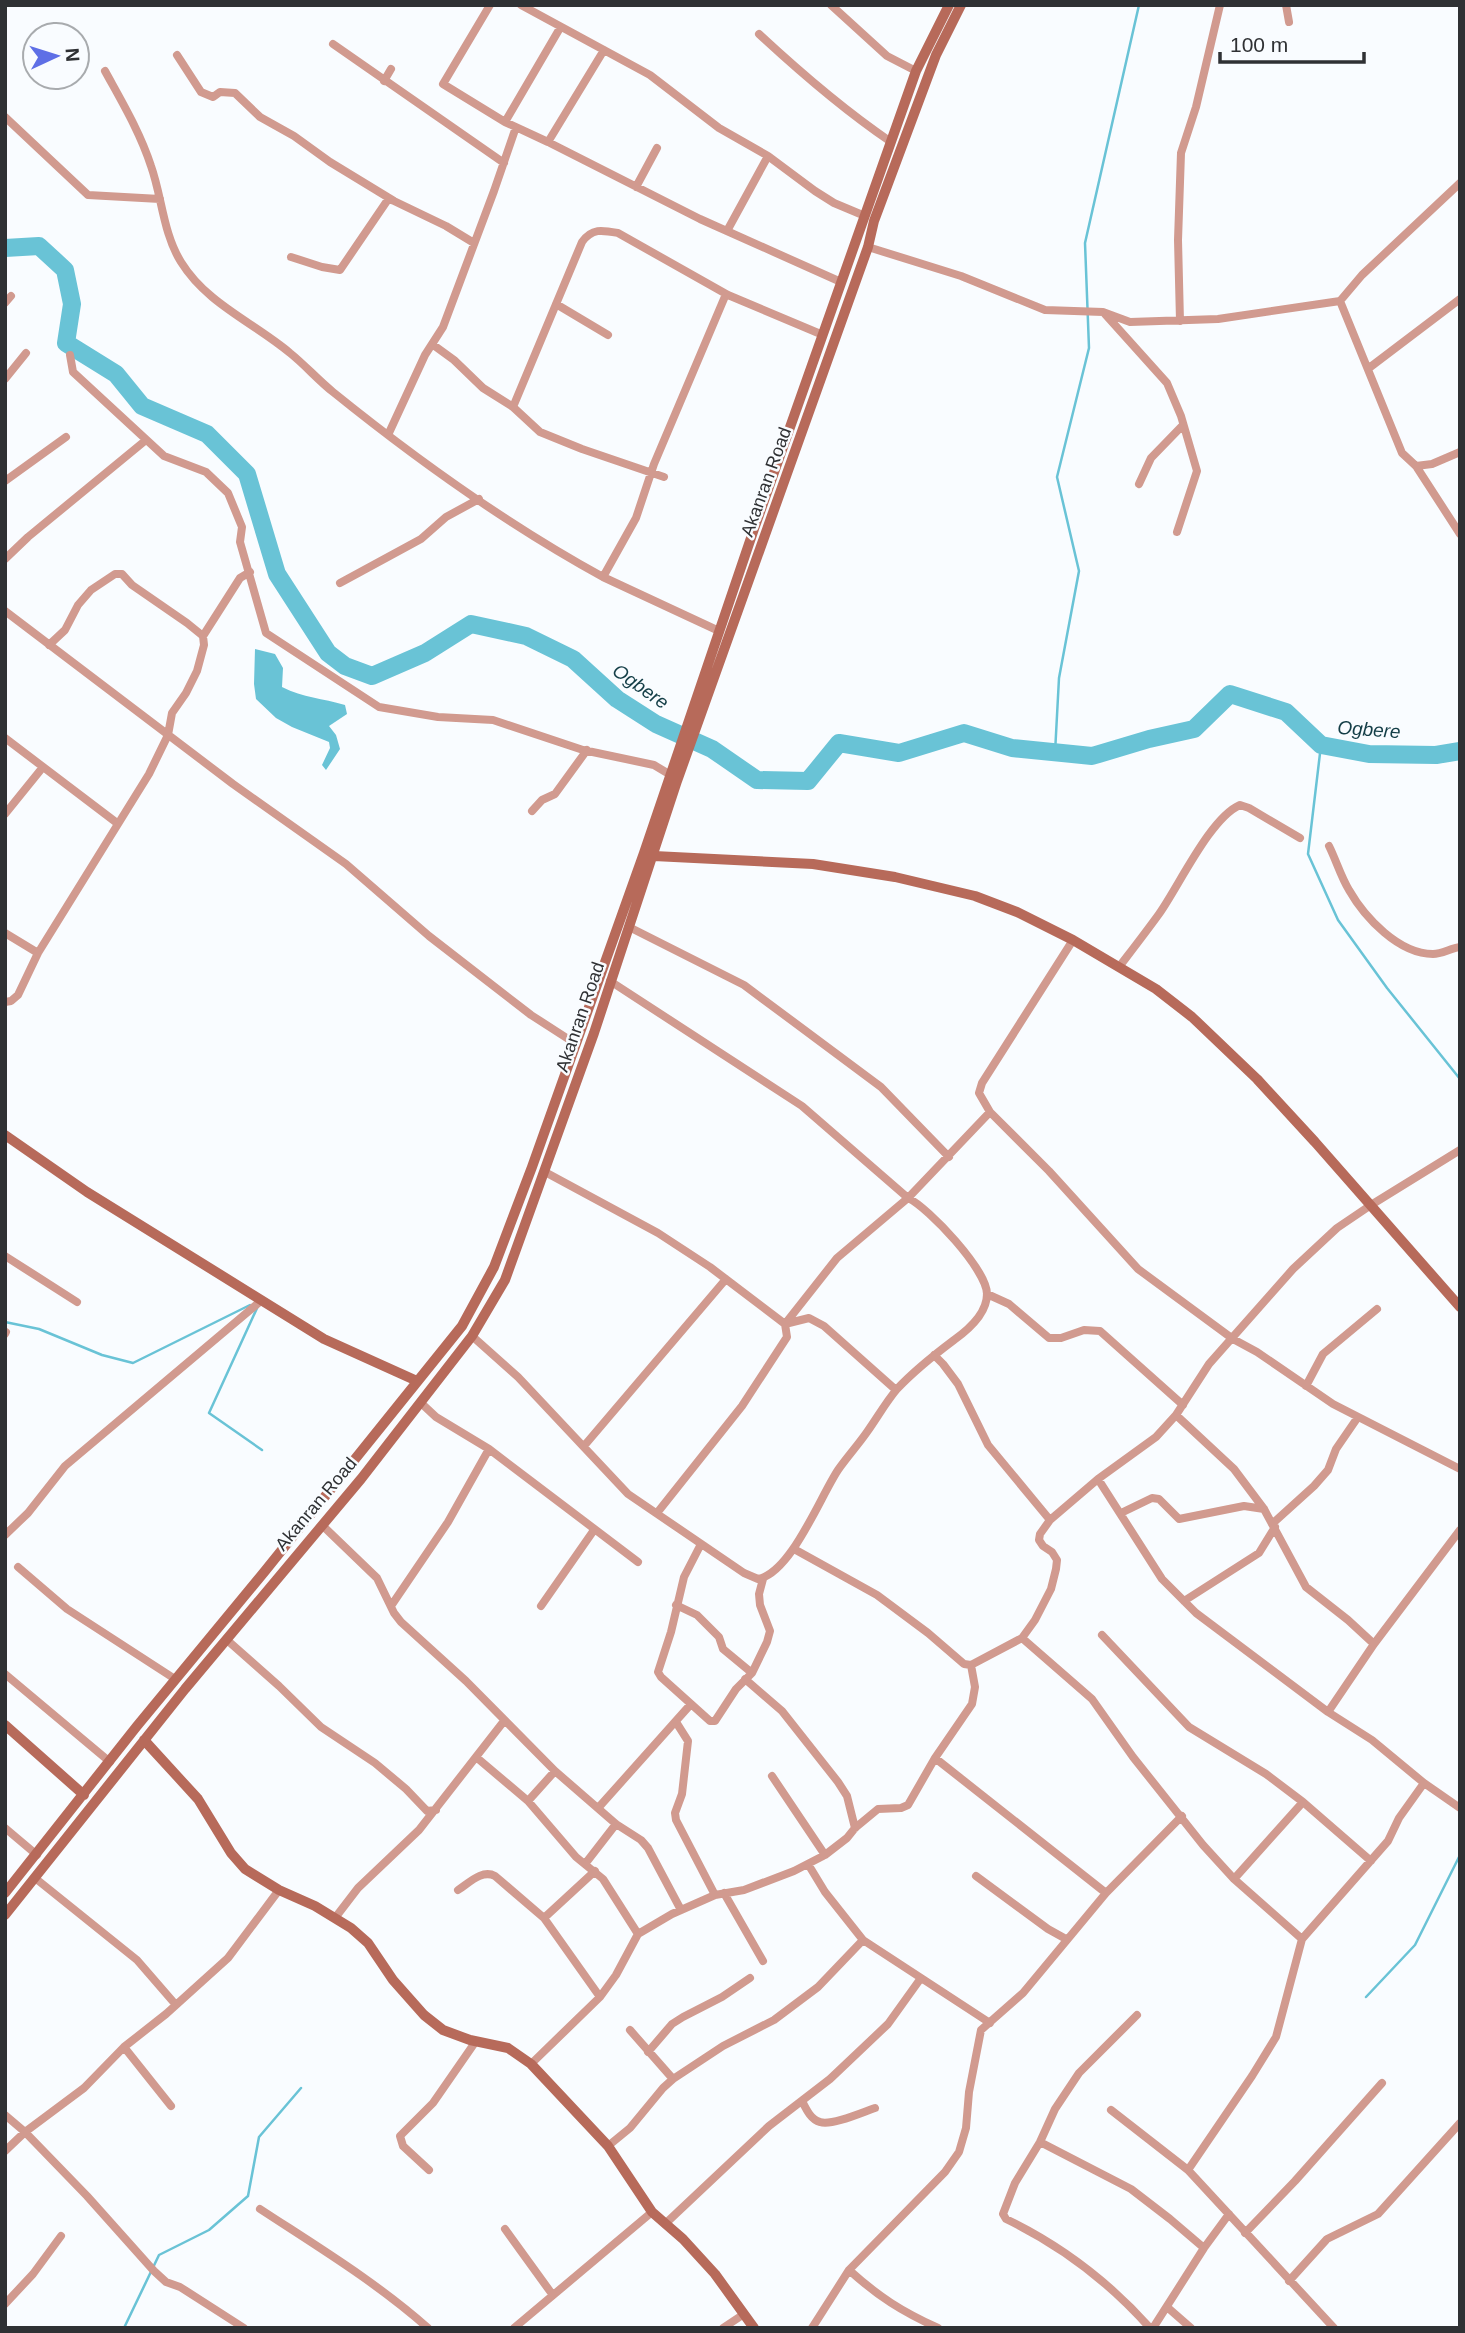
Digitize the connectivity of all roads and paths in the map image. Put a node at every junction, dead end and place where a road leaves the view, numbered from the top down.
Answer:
1 (490, 5) edge
2 (521, 5) edge
3 (831, 5) edge
4 (949, 5) edge
5 (961, 5) edge
6 (1220, 5) edge
7 (1286, 5) edge
8 (1289, 22) dead end
9 (560, 29) junction
10 (759, 34) dead end
11 (334, 44) dead end
12 (604, 50) junction
13 (177, 55) dead end
14 (391, 69) dead end
15 (105, 71) dead end
16 (916, 71) junction
17 (384, 81) junction
18 (5, 117) edge
19 (505, 122) junction
20 (516, 127) junction
21 (548, 142) junction
22 (891, 142) junction
23 (657, 148) dead end
24 (768, 156) junction
25 (504, 163) junction
26 (1460, 183) edge
27 (636, 187) junction
28 (389, 198) junction
29 (160, 199) junction
30 (865, 216) junction
31 (727, 231) junction
32 (474, 243) junction
33 (868, 247) junction
34 (291, 257) dead end
35 (841, 282) junction
36 (726, 294) junction
37 (1460, 299) edge
38 (1340, 301) junction
39 (556, 304) junction
40 (1102, 312) junction
41 (1180, 321) junction
42 (608, 335) dead end
43 (823, 335) junction
44 (432, 344) junction
45 (26, 353) dead end
46 (70, 355) dead end
47 (1369, 368) junction
48 (5, 379) edge
49 (513, 407) junction
50 (1183, 425) junction
51 (388, 435) junction
52 (66, 437) dead end
53 (146, 440) junction
54 (1460, 452) edge
55 (1416, 466) junction
56 (650, 474) junction
57 (664, 477) dead end
58 (5, 481) edge
59 (1139, 484) dead end
60 (479, 499) junction
61 (763, 503) junction
62 (776, 508) junction
63 (1177, 532) dead end
64 (1460, 534) edge
65 (5, 559) edge
66 (250, 572) junction
67 (603, 578) junction
68 (340, 583) dead end
69 (5, 611) edge
70 (719, 631) junction
71 (203, 636) junction
72 (49, 645) junction
73 (693, 724) junction
74 (168, 735) junction
75 (5, 738) edge
76 (687, 744) junction
77 (587, 750) junction
78 (43, 768) junction
79 (669, 774) junction
80 (532, 811) dead end
81 (5, 814) edge
82 (117, 823) junction
83 (1300, 838) dead end
84 (1329, 846) dead end
85 (654, 856) junction
86 (629, 927) junction
87 (5, 933) edge
88 (1073, 940) junction
89 (1460, 947) edge
90 (38, 953) junction
91 (1119, 967) junction
92 (610, 981) junction
93 (5, 1002) edge
94 (576, 1044) junction
95 (990, 1112) junction
96 (5, 1135) edge
97 (1460, 1150) edge
98 (949, 1157) junction
99 (545, 1172) junction
100 (908, 1198) junction
101 (1371, 1205) junction
102 (5, 1256) edge
103 (726, 1279) junction
104 (987, 1294) junction
105 (262, 1300) junction
106 (77, 1302) dead end
107 (1460, 1307) edge
108 (1377, 1309) dead end
109 (785, 1324) junction
110 (472, 1336) junction
111 (1233, 1339) junction
112 (934, 1356) junction
113 (417, 1381) junction
114 (1306, 1386) junction
115 (896, 1390) junction
116 (421, 1403) junction
117 (1183, 1405) junction
118 (1176, 1415) junction
119 (390, 1416) junction
120 (1358, 1417) junction
121 (401, 1428) junction
122 (584, 1446) junction
123 (489, 1449) junction
124 (1458, 1465) edge
125 (1098, 1479) junction
126 (1264, 1509) junction
127 (657, 1513) junction
128 (1121, 1513) junction
129 (1050, 1520) junction
130 (322, 1525) junction
131 (1273, 1525) junction
132 (594, 1530) junction
133 (1460, 1530) edge
134 (5, 1535) edge
135 (1266, 1542) junction
136 (1283, 1543) junction
137 (701, 1544) junction
138 (794, 1549) junction
139 (638, 1562) dead end
140 (18, 1567) dead end
141 (763, 1578) junction
142 (1184, 1601) junction
143 (676, 1605) junction
144 (391, 1606) junction
145 (541, 1606) dead end
146 (1101, 1635) dead end
147 (1022, 1638) junction
148 (227, 1640) junction
149 (1374, 1644) junction
150 (971, 1665) junction
151 (5, 1674) edge
152 (749, 1676) junction
153 (175, 1679) junction
154 (691, 1704) junction
155 (1328, 1712) junction
156 (504, 1721) junction
157 (676, 1722) junction
158 (5, 1725) edge
159 (144, 1740) junction
160 (476, 1757) junction
161 (935, 1758) junction
162 (110, 1762) junction
163 (555, 1772) junction
164 (772, 1776) dead end
165 (1424, 1783) junction
166 (84, 1795) junction
167 (528, 1801) junction
168 (1303, 1802) junction
169 (599, 1807) junction
170 (1460, 1808) edge
171 (436, 1810) junction
172 (1182, 1816) junction
173 (616, 1824) junction
174 (5, 1828) edge
175 (855, 1828) junction
176 (37, 1855) junction
177 (825, 1855) junction
178 (1371, 1861) junction
179 (584, 1864) junction
180 (808, 1864) junction
181 (595, 1871) junction
182 (976, 1876) dead end
183 (34, 1878) junction
184 (1234, 1879) junction
185 (279, 1890) junction
186 (458, 1890) dead end
187 (5, 1893) edge
188 (1105, 1893) junction
189 (719, 1894) junction
190 (7, 1910) edge
191 (681, 1910) junction
192 (335, 1918) junction
193 (544, 1919) junction
194 (638, 1934) junction
195 (1302, 1938) junction
196 (1066, 1939) junction
197 (863, 1940) junction
198 (764, 1961) dead end
199 (750, 1978) dead end
200 (921, 1978) junction
201 (600, 1997) junction
202 (176, 2005) junction
203 (1136, 2015) dead end
204 (990, 2023) junction
205 (630, 2030) dead end
206 (476, 2041) junction
207 (124, 2047) junction
208 (648, 2052) junction
209 (530, 2064) junction
210 (673, 2079) junction
211 (1382, 2083) dead end
212 (802, 2101) junction
213 (171, 2106) dead end
214 (875, 2108) dead end
215 (1111, 2110) dead end
216 (5, 2115) edge
217 (1460, 2123) edge
218 (24, 2132) junction
219 (1040, 2142) junction
220 (608, 2146) junction
221 (5, 2151) edge
222 (429, 2170) dead end
223 (1188, 2170) junction
224 (260, 2209) dead end
225 (652, 2212) junction
226 (1229, 2214) junction
227 (665, 2224) junction
228 (505, 2229) dead end
229 (1245, 2232) junction
230 (61, 2236) dead end
231 (1204, 2248) junction
232 (849, 2270) junction
233 (1289, 2281) junction
234 (552, 2294) junction
235 (5, 2304) edge
236 (1167, 2307) junction
237 (744, 2314) junction
238 (229, 2319) junction
239 (224, 2328) edge
240 (244, 2328) edge
241 (428, 2328) edge
242 (514, 2328) edge
243 (723, 2328) edge
244 (754, 2328) edge
245 (812, 2328) edge
246 (938, 2328) edge
247 (1152, 2328) edge
248 (1191, 2328) edge
249 (1334, 2328) edge

1 - 19 street
2 - 9 street
3 - 16 street
4 - 16 main road, Akanran Road
5 - 33 main road, Akanran Road
6 - 41 street
7 - 8 street
9 - 12 street
9 - 19 street
10 - 22 street
11 - 17 street
12 - 21 street
12 - 24 street
13 - 28 street
14 - 17 street
15 - 29 street
16 - 22 main road, Akanran Road
17 - 25 street
18 - 29 street
19 - 20 street
20 - 21 street
20 - 25 street
21 - 27 street
22 - 30 main road, Akanran Road
23 - 27 street
24 - 30 street
24 - 31 street
25 - 32 street
26 - 38 street
27 - 31 street
28 - 32 street
28 - 34 street
29 - 51 street
30 - 35 main road, Akanran Road
31 - 35 street
32 - 44 street
33 - 40 street
33 - 62 main road, Akanran Road
35 - 43 main road, Akanran Road
36 - 39 street
36 - 43 street
36 - 56 street
37 - 47 street
38 - 41 street
38 - 47 street
39 - 42 street
39 - 49 street
40 - 41 street
40 - 50 street
43 - 61 main road, Akanran Road
44 - 49 street
44 - 51 street
45 - 48 street
46 - 53 street
47 - 55 street
49 - 56 street
50 - 59 street
50 - 63 street
51 - 60 street
52 - 58 street
53 - 65 street
53 - 66 street
54 - 55 street
55 - 64 street
56 - 57 street
56 - 67 street
60 - 67 street
60 - 68 street
61 - 62 main road
61 - 70 main road, Akanran Road
62 - 73 main road, Akanran Road
66 - 71 street
66 - 77 street
67 - 70 street
69 - 72 street
70 - 73 main road, Akanran Road
71 - 72 street
71 - 74 street
72 - 74 street
73 - 76 main road, Akanran Road
74 - 82 street
74 - 94 street
75 - 78 street
76 - 79 main road, Akanran Road
76 - 85 main road, Akanran Road
77 - 79 street
77 - 80 street
78 - 81 street
78 - 82 street
79 - 94 main road, Akanran Road
82 - 90 street
83 - 91 street
84 - 89 street
85 - 86 main road, Akanran Road
85 - 88 main road
86 - 92 main road, Akanran Road
86 - 98 street
87 - 90 street
88 - 91 main road
88 - 95 street
90 - 93 street
91 - 101 main road
92 - 99 main road, Akanran Road
92 - 100 street
94 - 113 main road, Akanran Road
95 - 98 street
95 - 111 street
96 - 105 main road
97 - 101 street
98 - 100 street
99 - 103 street
99 - 110 main road, Akanran Road
100 - 104 street
100 - 109 street
101 - 107 main road
101 - 111 street
102 - 106 street
103 - 109 street
103 - 122 street
104 - 112 street
104 - 117 street
105 - 113 main road
105 - 134 street
108 - 114 street
109 - 115 street
109 - 127 street
110 - 116 main road, Akanran Road
110 - 122 street
111 - 114 street
111 - 117 street
112 - 115 street
112 - 129 street
113 - 119 main road, Akanran Road
114 - 120 street
115 - 138 street
116 - 121 main road, Akanran Road
116 - 123 street
117 - 118 street
118 - 125 street
118 - 126 street
119 - 121 main road
119 - 153 main road, Akanran Road
120 - 124 street
120 - 131 street
121 - 130 main road, Akanran Road
122 - 127 street
123 - 132 street
123 - 144 street
125 - 128 street
125 - 129 street
126 - 128 street
126 - 131 street
127 - 137 street
128 - 142 street
129 - 147 street
130 - 144 street
130 - 148 main road, Akanran Road
131 - 135 street
131 - 136 street
132 - 139 street
132 - 145 street
133 - 149 street
135 - 136 street
135 - 142 street
136 - 149 street
137 - 141 street
137 - 143 street
138 - 141 street
138 - 150 street
140 - 153 street
141 - 152 street
142 - 155 street
143 - 152 street
143 - 154 street
144 - 156 street
146 - 168 street
147 - 150 street
147 - 172 street
148 - 159 main road, Akanran Road
148 - 171 street
149 - 155 street
150 - 161 street
151 - 162 street
152 - 154 street
152 - 175 street
153 - 162 main road, Akanran Road
154 - 157 street
155 - 165 street
156 - 160 street
156 - 163 street
157 - 169 street
157 - 189 street
158 - 166 main road
159 - 183 main road, Akanran Road
159 - 185 main road
160 - 167 street
160 - 171 street
161 - 175 street
161 - 188 street
162 - 166 main road, Akanran Road
163 - 167 street
163 - 169 street
164 - 177 street
165 - 170 street
165 - 178 street
166 - 176 main road, Akanran Road
167 - 179 street
168 - 178 street
168 - 184 street
169 - 173 street
171 - 192 street
172 - 184 street
172 - 188 street
173 - 179 street
173 - 191 street
174 - 176 street
175 - 177 street
176 - 187 main road, Akanran Road
177 - 180 street
178 - 195 street
179 - 181 street
180 - 189 street
180 - 197 street
181 - 193 street
181 - 194 street
182 - 196 street
183 - 190 main road, Akanran Road
183 - 202 street
184 - 195 street
185 - 192 main road
185 - 202 street
186 - 193 street
188 - 196 street
189 - 191 street
189 - 198 street
191 - 194 street
192 - 206 main road
193 - 201 street
194 - 201 street
195 - 223 street
196 - 204 street
197 - 200 street
197 - 210 street
199 - 208 street
200 - 204 street
200 - 212 street
201 - 209 street
202 - 207 street
203 - 219 street
204 - 232 street
205 - 208 street
206 - 209 main road
206 - 222 street
207 - 213 street
207 - 218 street
208 - 210 street
209 - 220 main road
210 - 220 street
211 - 229 street
212 - 214 street
212 - 227 street
215 - 223 street
216 - 218 street
217 - 233 street
218 - 221 street
218 - 238 street
219 - 231 street
219 - 247 street
220 - 225 main road
223 - 226 street
224 - 241 street
225 - 227 main road
225 - 234 street
226 - 229 street
226 - 231 street
227 - 237 main road
228 - 234 street
229 - 233 street
230 - 235 street
231 - 236 street
232 - 245 street
232 - 246 street
233 - 249 street
234 - 242 street
236 - 247 street
236 - 248 street
237 - 243 street
237 - 244 main road
238 - 239 street
238 - 240 street

